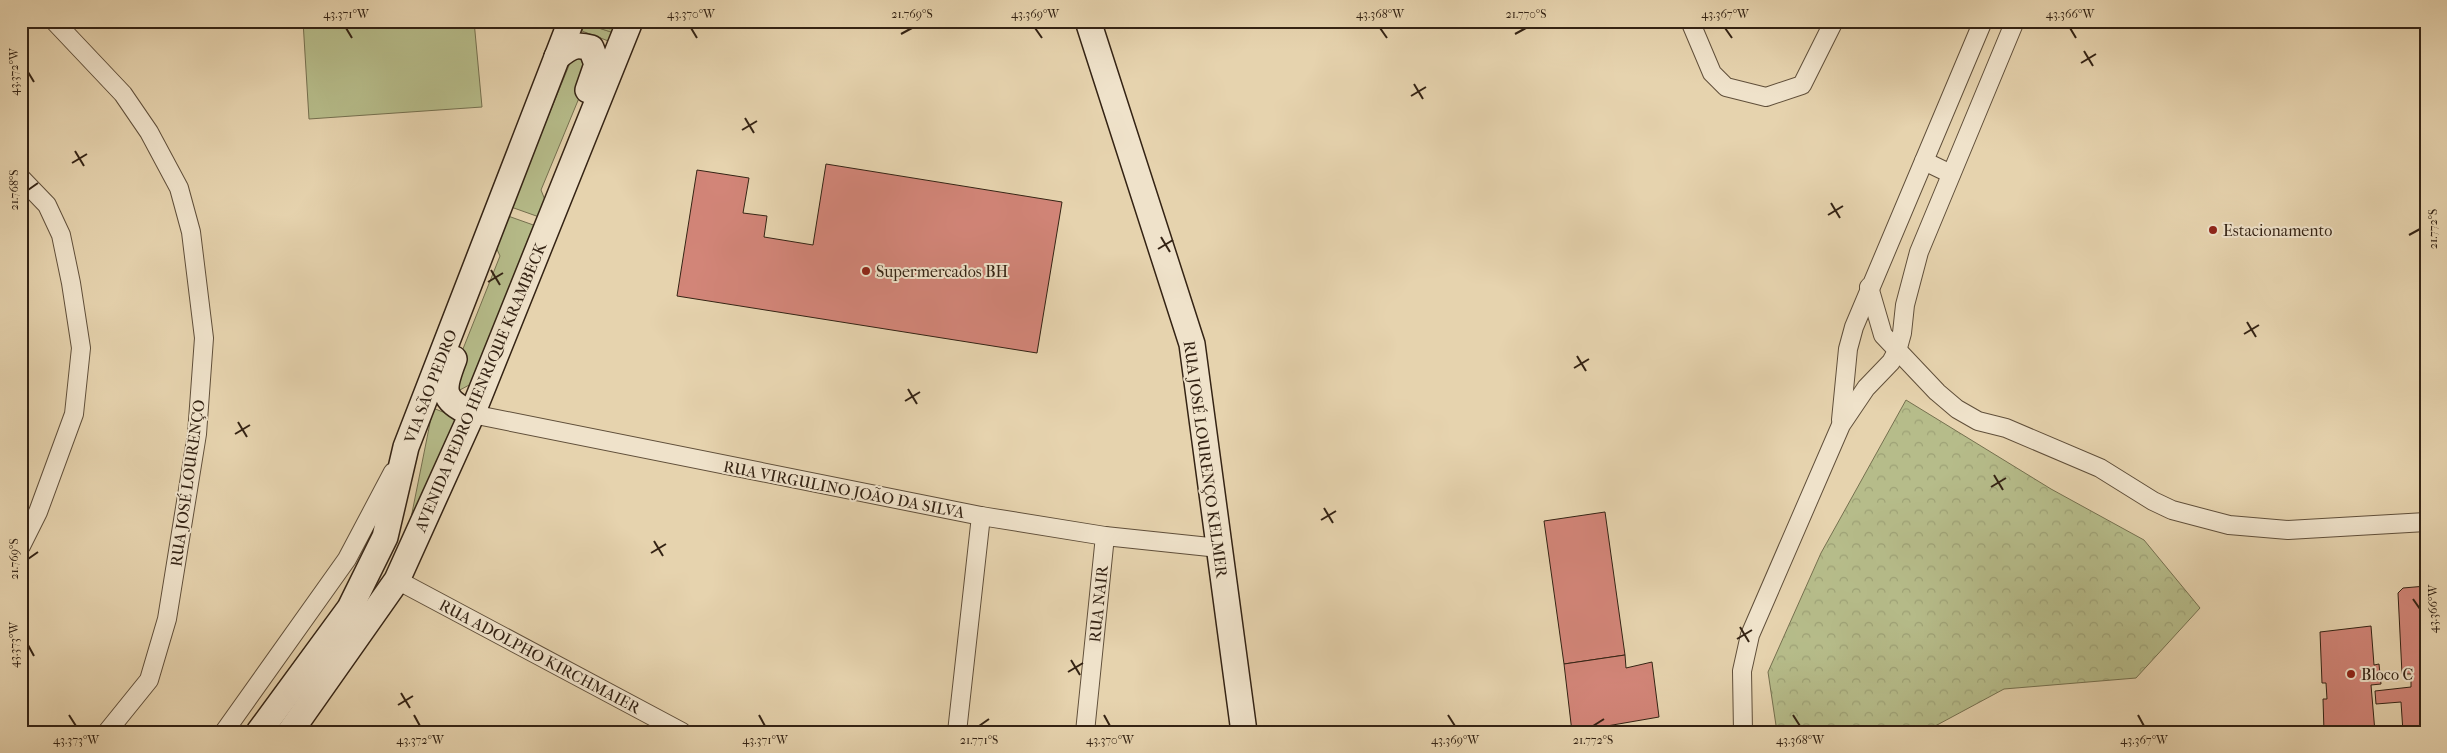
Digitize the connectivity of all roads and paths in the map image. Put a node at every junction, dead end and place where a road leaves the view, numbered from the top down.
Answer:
1 (54, 21) edge
2 (571, 21) edge
3 (630, 21) edge
4 (1690, 21) edge
5 (1834, 21) edge
6 (1983, 21) edge
7 (2015, 21) edge
8 (1091, 26) edge
9 (557, 57) junction
10 (1924, 161) junction
11 (1951, 174) junction
12 (21, 178) edge
13 (558, 200) junction
14 (484, 244) junction
15 (1870, 287) junction
16 (1897, 352) junction
17 (472, 414) junction
18 (1841, 425) junction
19 (406, 447) junction
20 (981, 516) junction
21 (2426, 522) edge
22 (1106, 536) junction
23 (21, 546) edge
24 (1219, 548) junction
25 (397, 580) junction
26 (107, 732) edge
27 (224, 732) edge
28 (260, 732) edge
29 (290, 732) edge
30 (682, 732) edge
31 (957, 732) edge
32 (1085, 732) edge
33 (1244, 732) edge
34 (1743, 732) edge

1 - 26 street, RUA JOSÉ LOURENÇO
2 - 9 main road, VIA SÃO PEDRO
3 - 13 main road, AVENIDA PEDRO HENRIQUE KRAMBECK
4 - 5 street
6 - 10 street
7 - 11 street
8 - 24 main road, RUA JOSÉ LOURENÇO KELMER
9 - 13 main road
9 - 14 main road, VIA SÃO PEDRO
10 - 11 street
10 - 15 street
11 - 16 street
12 - 23 street
13 - 17 main road, AVENIDA PEDRO HENRIQUE KRAMBECK
14 - 17 main road
14 - 19 main road, VIA SÃO PEDRO
15 - 16 street
15 - 18 street
16 - 18 street
16 - 21 street
17 - 20 street, RUA VIRGULINO JOÃO DA SILVA
17 - 25 main road, AVENIDA PEDRO HENRIQUE KRAMBECK
18 - 34 street
19 - 27 street
19 - 28 main road, VIA SÃO PEDRO
20 - 22 street, RUA VIRGULINO JOÃO DA SILVA
20 - 31 street
22 - 24 street, RUA VIRGULINO JOÃO DA SILVA
22 - 32 street, RUA NAIR
24 - 33 main road, RUA JOSÉ LOURENÇO KELMER
25 - 29 main road, AVENIDA PEDRO HENRIQUE KRAMBECK
25 - 30 street, RUA ADOLPHO KIRCHMAIER

